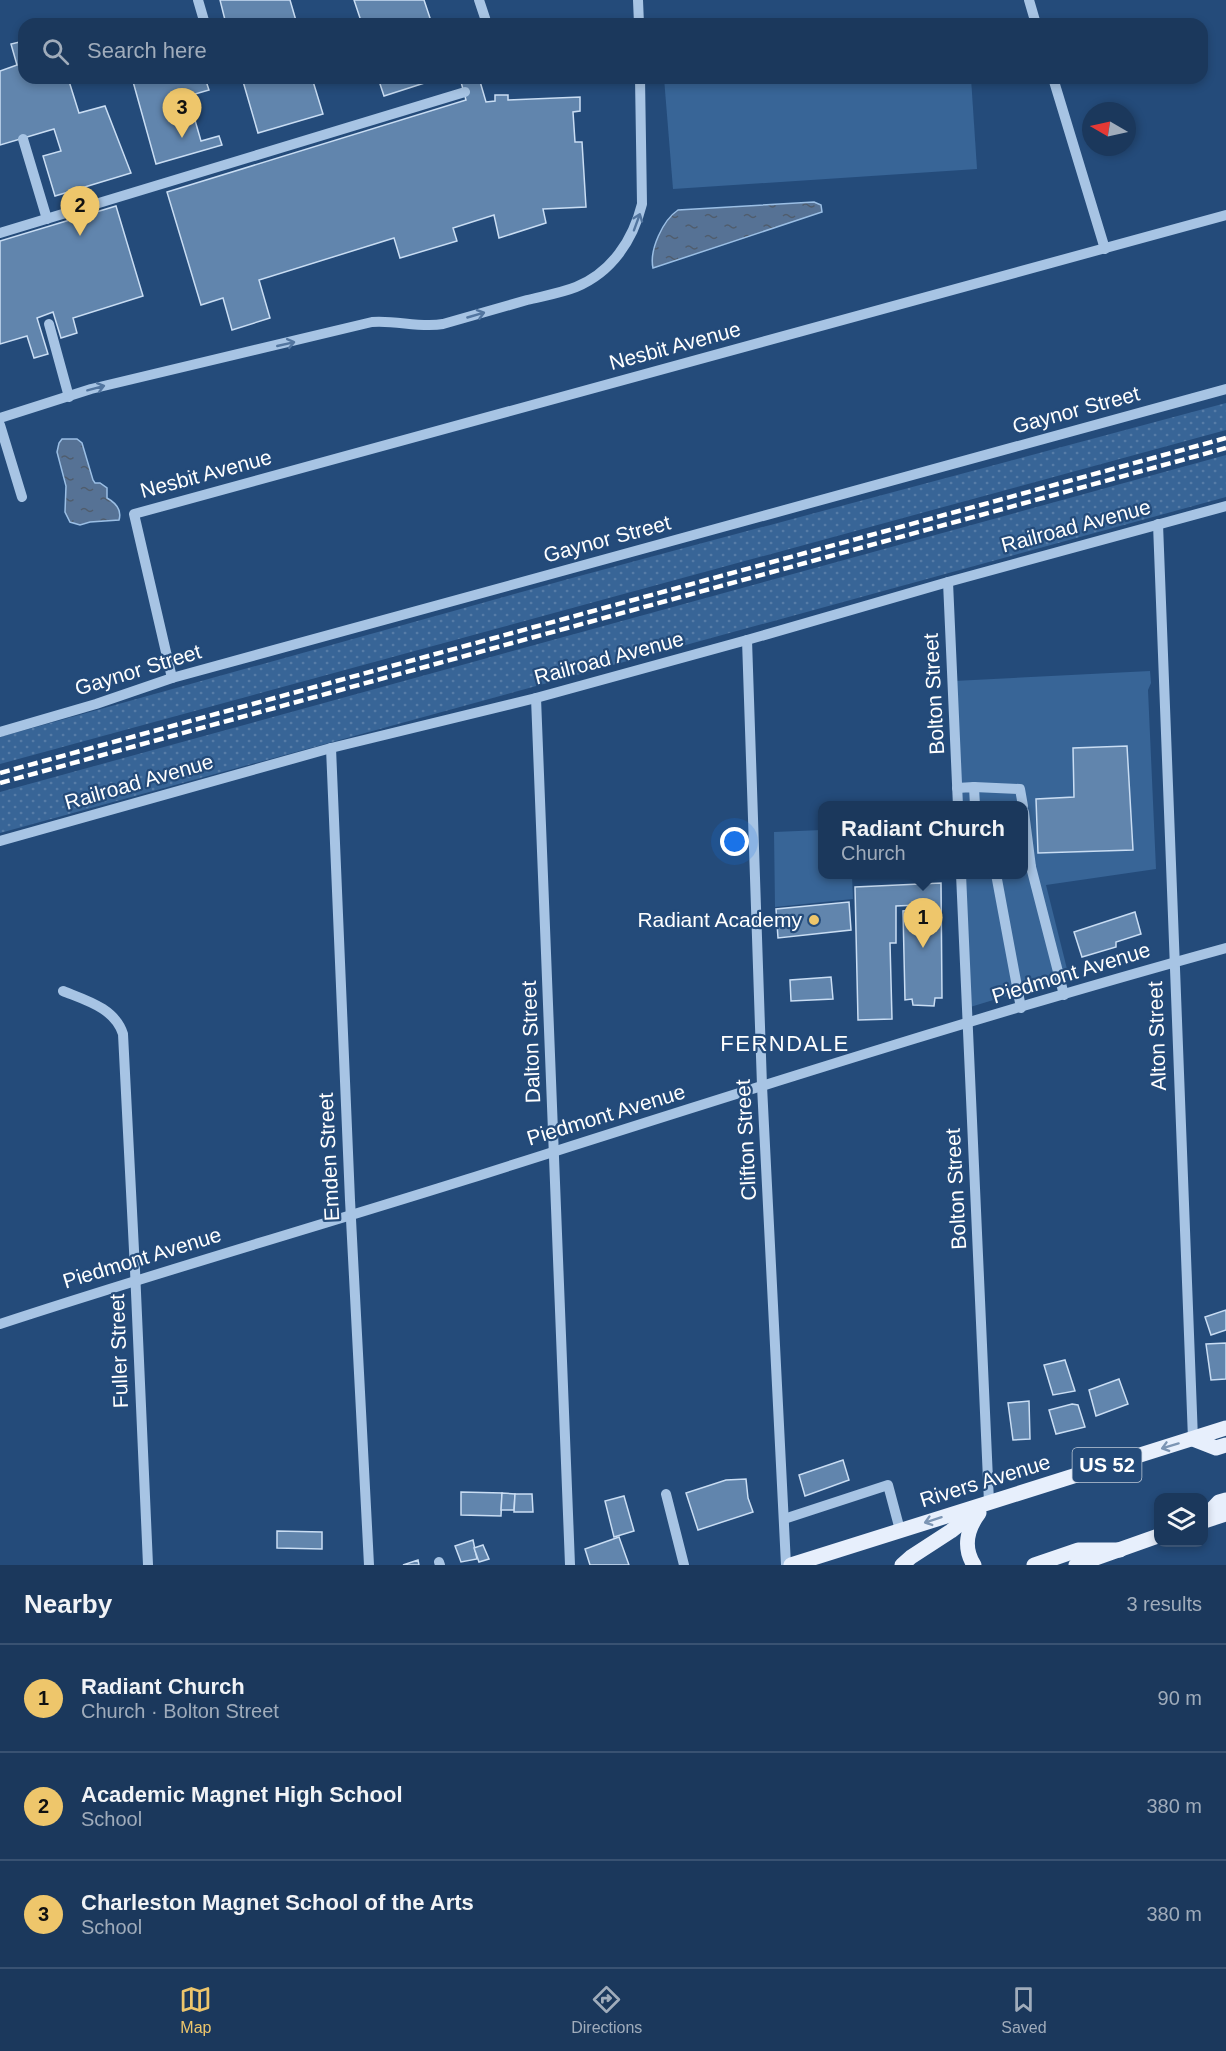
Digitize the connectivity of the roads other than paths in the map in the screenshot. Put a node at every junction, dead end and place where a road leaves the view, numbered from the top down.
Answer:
1 (198, 0) edge
2 (479, 0) edge
3 (638, 0) edge
4 (1029, 0) edge
5 (203, 18) edge
6 (485, 18) edge
7 (638, 18) edge
8 (1034, 18) edge
9 (640, 84) edge
10 (1055, 84) edge
11 (465, 92) dead end
12 (23, 139) dead end
13 (1226, 215) edge
14 (47, 219) junction
15 (0, 234) edge
16 (1105, 249) junction
17 (49, 324) dead end
18 (1226, 389) edge
19 (69, 397) junction
20 (0, 418) edge
21 (0, 425) edge
22 (22, 497) dead end
23 (1226, 506) edge
24 (1158, 524) junction
25 (948, 582) junction
26 (747, 640) junction
27 (172, 678) junction
28 (537, 698) junction
29 (0, 732) edge
30 (331, 748) junction
31 (974, 787) junction
32 (957, 788) junction
33 (958, 801) edge
34 (975, 801) edge
35 (1022, 801) edge
36 (0, 841) edge
37 (1028, 870) edge
38 (961, 879) edge
39 (997, 879) edge
40 (1226, 948) edge
41 (1173, 963) junction
42 (63, 991) dead end
43 (1064, 995) junction
44 (1021, 1008) junction
45 (968, 1024) junction
46 (762, 1086) junction
47 (555, 1151) junction
48 (351, 1215) junction
49 (136, 1279) junction
50 (0, 1324) edge
51 (1226, 1428) edge
52 (1193, 1439) junction
53 (1226, 1445) edge
54 (666, 1494) dead end
55 (1226, 1500) edge
56 (989, 1502) junction
57 (1208, 1514) edge
58 (1226, 1514) edge
59 (784, 1519) junction
60 (1208, 1519) edge
61 (900, 1530) junction
62 (1154, 1537) edge
63 (1120, 1550) junction
64 (148, 1565) edge
65 (369, 1565) edge
66 (570, 1565) edge
67 (684, 1565) edge
68 (786, 1565) edge
69 (791, 1565) edge
70 (902, 1565) edge
71 (974, 1565) edge
72 (1034, 1565) edge
73 (1076, 1565) edge

1 - 5 street
2 - 6 street
3 - 7 street
4 - 8 street
19 -> 9 street
10 - 16 street
11 - 14 street
12 - 14 street
13 - 16 street, Nesbit Avenue
14 - 15 street
16 - 27 street, Nesbit Avenue
17 - 19 street
18 - 27 street, Gaynor Street
19 - 20 street
21 - 22 street
23 - 24 street, Railroad Avenue
24 - 25 street, Railroad Avenue
24 - 41 street, Alton Street
25 - 26 street, Railroad Avenue
25 - 32 street, Bolton Street
26 - 28 street, Railroad Avenue
26 - 46 street, Clifton Street
27 - 29 street, Gaynor Street
28 - 30 street, Railroad Avenue
28 - 47 street, Dalton Street
30 - 36 street, Railroad Avenue
30 - 48 street, Emden Street
31 - 32 street
31 - 34 street
31 - 35 street
32 - 33 street, Bolton Street
37 - 43 street
38 - 45 street, Bolton Street
39 - 44 street
40 - 41 street, Piedmont Avenue
41 - 43 street, Piedmont Avenue
41 - 52 street, Alton Street
42 - 49 street, Fuller Street
43 - 44 street, Piedmont Avenue
44 - 45 street, Piedmont Avenue
45 - 46 street, Piedmont Avenue
45 - 56 street, Bolton Street
46 - 47 street, Piedmont Avenue
46 - 59 street, Clifton Street
47 - 48 street, Piedmont Avenue
47 - 66 street, Dalton Street
48 - 49 street, Piedmont Avenue
48 - 65 street, Emden Street
49 - 50 street, Piedmont Avenue
49 - 64 street, Fuller Street
51 - 52 main road, Rivers Avenue / US 52
52 - 53 main road
52 -> 56 main road, Rivers Avenue / US 52
54 - 67 street
55 - 57 main road
56 -> 61 main road, Rivers Avenue / US 52
56 - 70 main road
56 - 71 main road
58 - 60 main road
59 - 61 street
59 - 68 street, Clifton Street
61 - 69 main road, Rivers Avenue / US 52
62 - 63 main road
63 - 72 main road
63 - 73 main road

